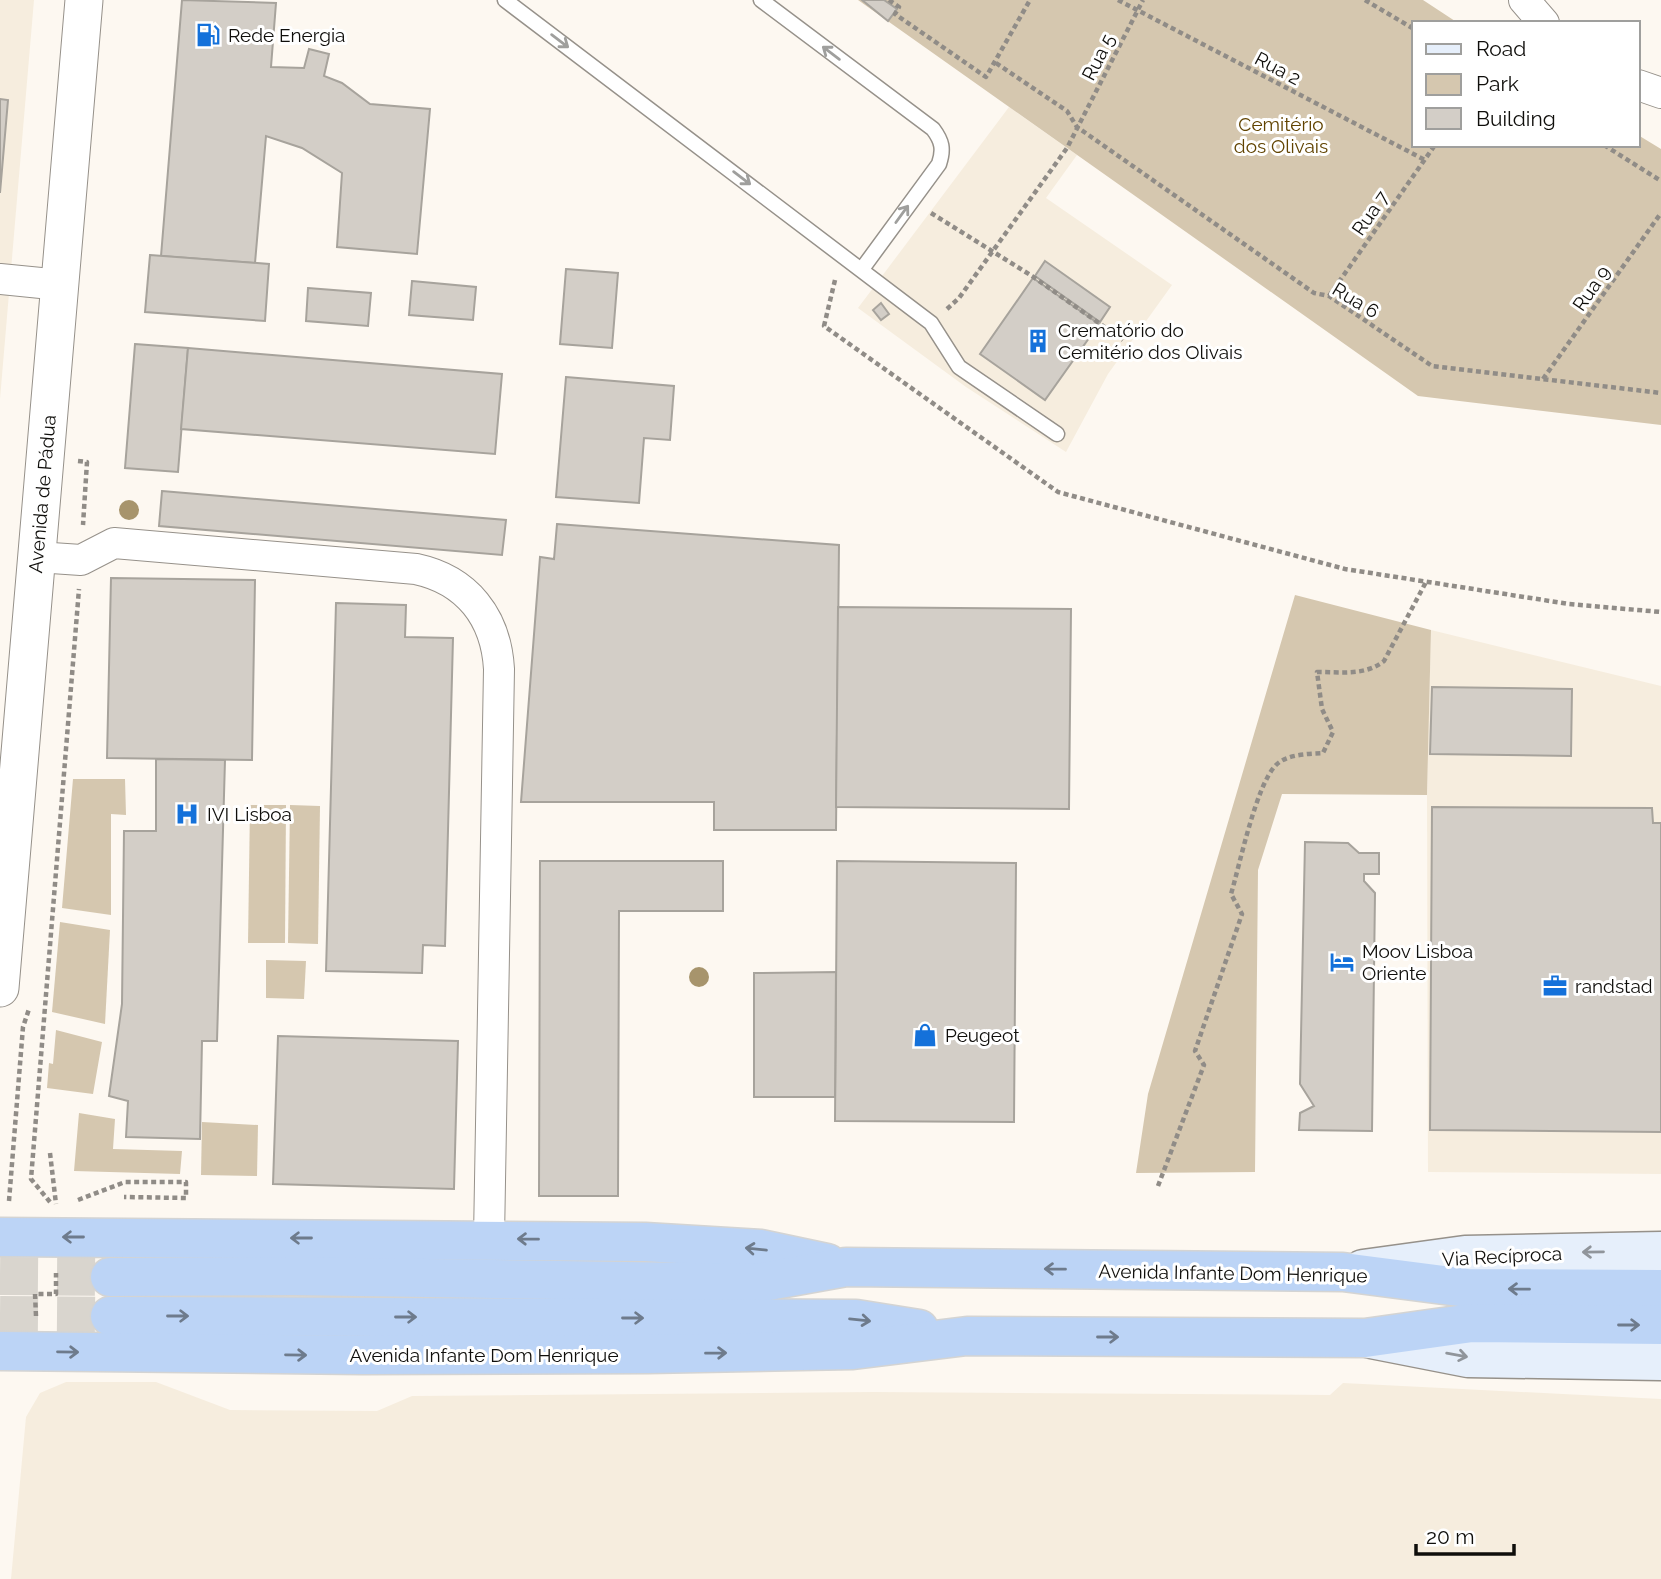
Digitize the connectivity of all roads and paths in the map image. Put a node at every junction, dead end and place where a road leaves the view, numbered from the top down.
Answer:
1 (85, 0) edge
2 (505, 0) edge
3 (761, 0) edge
4 (889, 0) edge
5 (1030, 0) edge
6 (1118, 0) edge
7 (1143, 0) edge
8 (1364, 0) edge
9 (1524, 0) edge
10 (1138, 10) junction
11 (1542, 21) edge
12 (1412, 28) edge
13 (996, 63) junction
14 (1640, 86) edge
15 (1661, 93) edge
16 (1077, 127) junction
17 (1434, 147) edge
18 (1607, 147) edge
19 (1425, 160) junction
20 (1661, 181) edge
21 (907, 206) junction
22 (1661, 213) edge
23 (991, 252) junction
24 (842, 253) junction
25 (862, 269) junction
26 (0, 279) edge
27 (61, 285) junction
28 (1329, 296) junction
29 (931, 323) junction
30 (1123, 340) dead end
31 (1543, 379) junction
32 (1661, 393) edge
33 (1057, 434) dead end
34 (45, 458) junction
35 (37, 557) junction
36 (82, 560) junction
37 (1426, 582) junction
38 (1661, 612) edge
39 (0, 988) edge
40 (51, 1153) dead end
41 (1158, 1186) dead end
42 (124, 1197) dead end
43 (0, 1207) edge
44 (52, 1218) junction
45 (4, 1222) edge
46 (489, 1238) junction
47 (1661, 1251) edge
48 (846, 1267) junction
49 (1343, 1272) junction
50 (110, 1277) tunnel mouth
51 (1661, 1289) edge
52 (110, 1316) tunnel mouth
53 (1661, 1325) edge
54 (967, 1336) junction
55 (1366, 1338) junction
56 (18, 1352) edge
57 (1661, 1361) edge

1 - 27 street, Avenida de Pádua
2 -> 24 lane
21 -> 3 lane
4 - 13 path
5 - 13 path
6 - 10 path, Rua 2
7 - 10 path, Rua 5
8 - 12 path
9 - 11 street
10 - 16 path, Rua 5
10 - 19 path, Rua 2
13 - 16 path, Rua 6
14 - 15 street
16 - 23 path, Rua 5
16 - 28 path, Rua 6
17 - 19 path, Rua 7
18 - 20 path
19 - 28 path, Rua 7
21 - 23 path
25 -> 21 lane
22 - 31 path, Rua 9
23 - 29 path, Rua 5
23 - 30 path
24 - 25 lane
24 - 37 path
25 - 29 lane
26 - 27 street
27 - 34 street, Avenida de Pádua
28 - 31 path, Rua 6
29 - 33 lane
31 - 32 path, Rua 6
34 - 35 street, Avenida de Pádua
34 - 36 path
35 - 36 street
35 - 39 street, Avenida de Pádua
36 - 44 path
36 - 46 street
37 - 38 path
37 - 41 path
40 - 44 path
42 - 44 path
43 - 45 path
44 - 45 highway, Avenida Infante Dom Henrique
46 -> 44 highway, Avenida Infante Dom Henrique
44 - 56 path
48 -> 46 highway, Avenida Infante Dom Henrique
47 -> 49 main road, Via Recíproca
49 -> 48 highway, Avenida Infante Dom Henrique
48 - 50 highway, Avenida Infante Dom Henrique
51 -> 49 highway, Avenida Infante Dom Henrique
52 -> 54 highway, Avenida Infante Dom Henrique
55 -> 53 highway, Avenida Infante Dom Henrique
54 -> 55 highway, Avenida Infante Dom Henrique
56 -> 54 highway, Avenida Infante Dom Henrique
55 -> 57 main road

